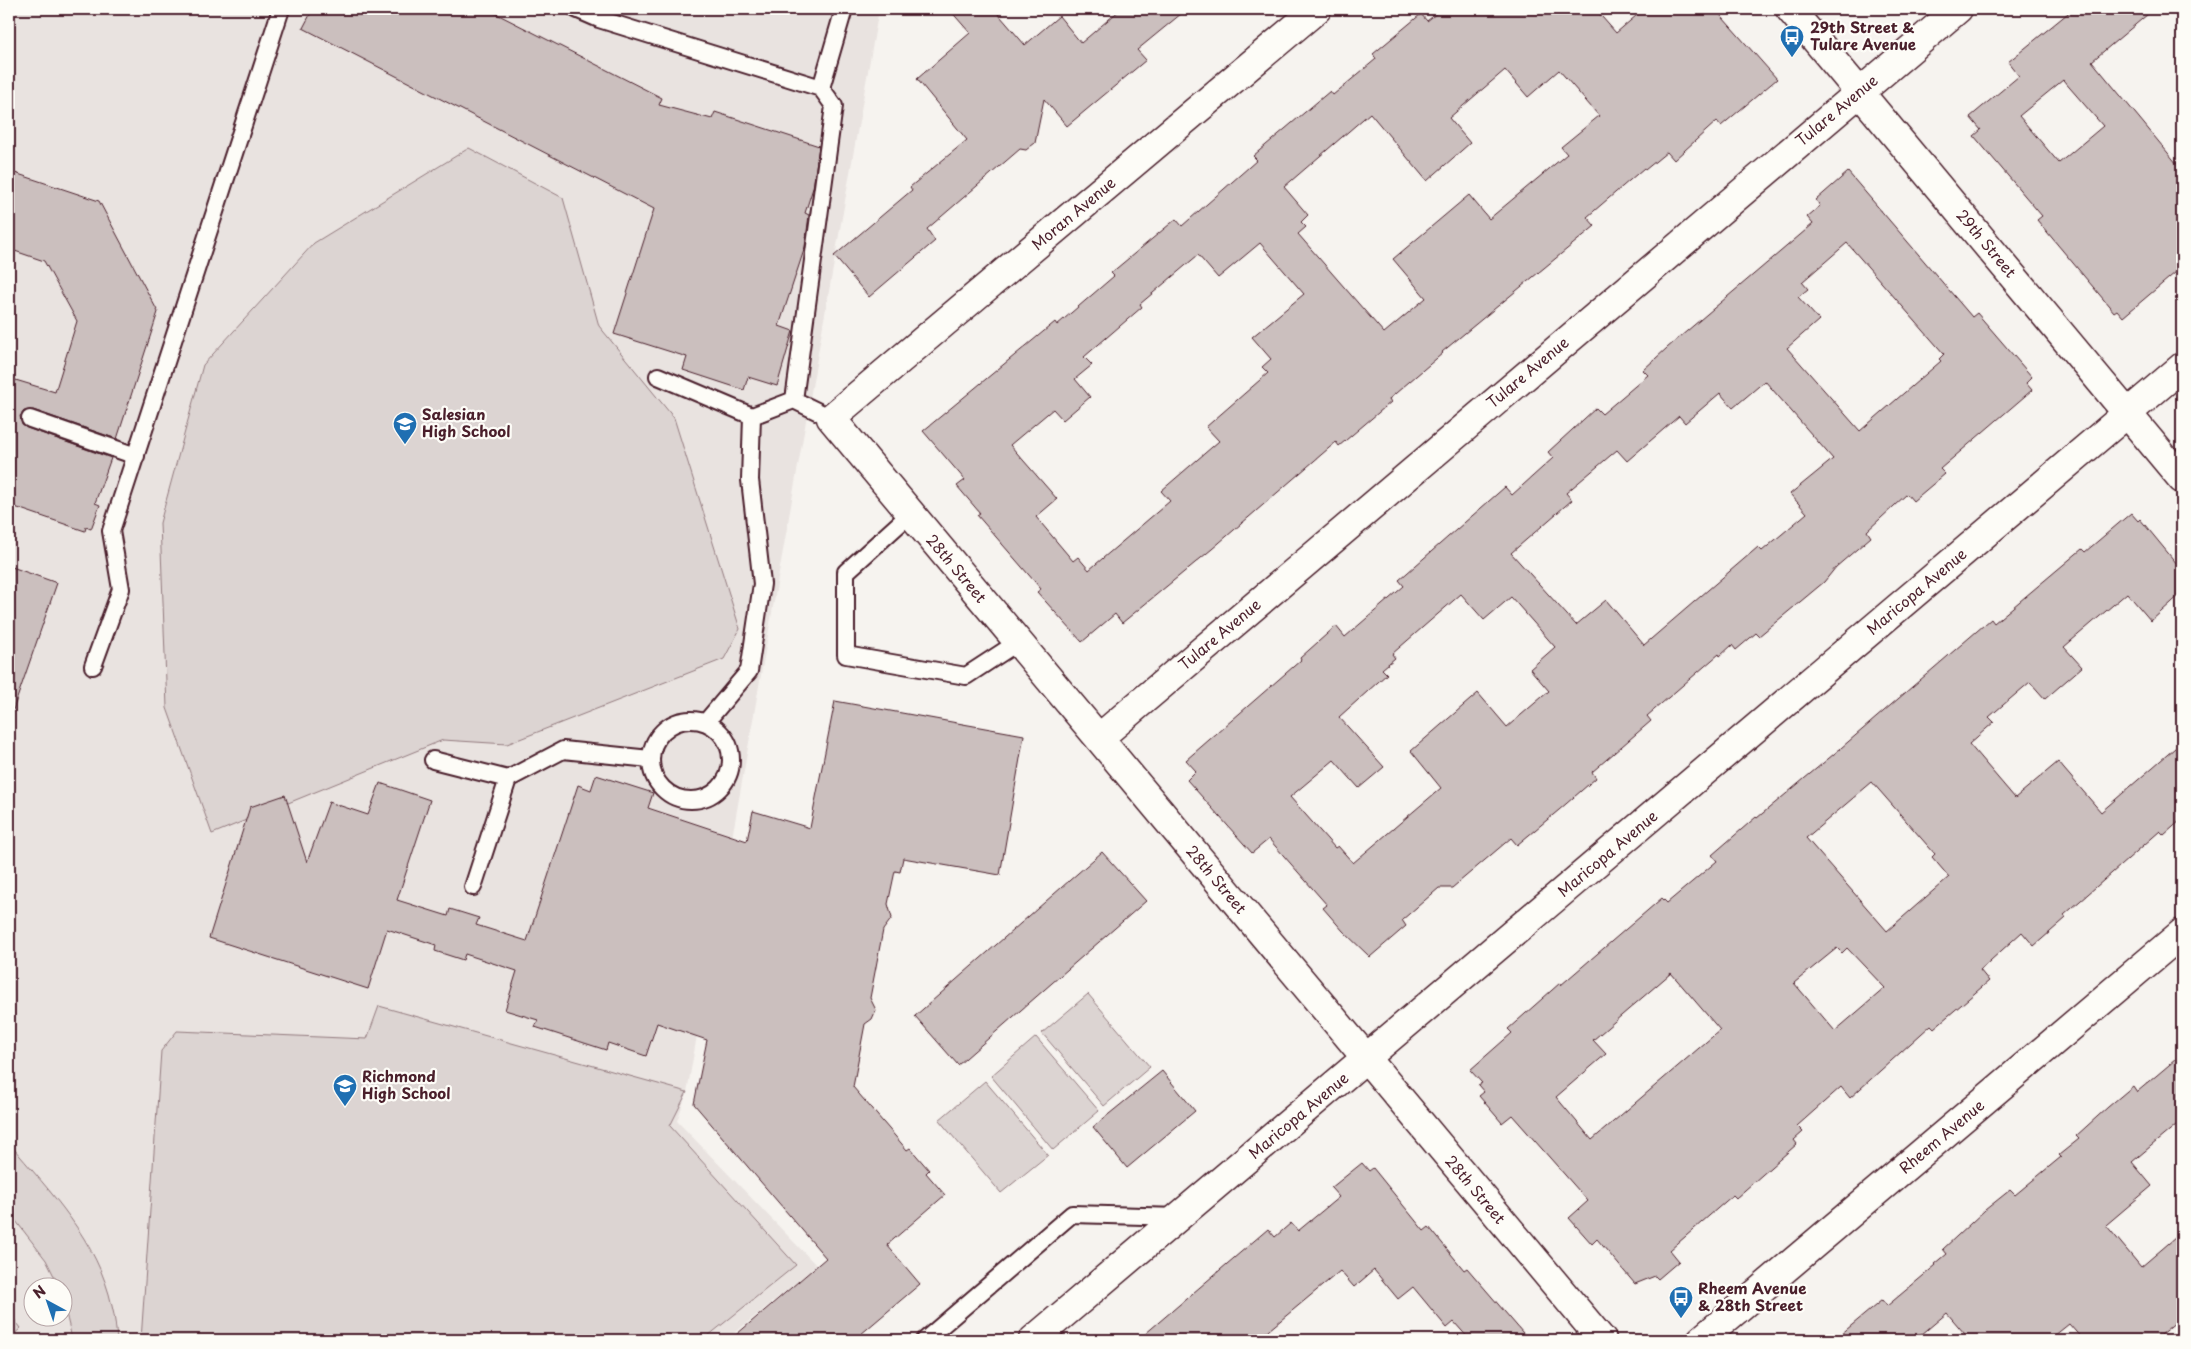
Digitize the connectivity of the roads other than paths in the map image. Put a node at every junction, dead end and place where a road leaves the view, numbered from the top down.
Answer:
1 (281, 9) edge
2 (576, 9) edge
3 (844, 9) edge
4 (1317, 9) edge
5 (1790, 9) edge
6 (1958, 9) edge
7 (601, 14) edge
8 (821, 88) junction
9 (1859, 92) junction
10 (2182, 367) edge
11 (658, 376) dead end
12 (794, 400) junction
13 (2127, 413) junction
14 (752, 416) junction
15 (831, 418) junction
16 (30, 419) dead end
17 (136, 456) junction
18 (2182, 479) edge
19 (910, 514) junction
20 (1018, 642) junction
21 (93, 666) dead end
22 (706, 722) junction
23 (1099, 738) junction
24 (650, 759) junction
25 (433, 760) dead end
26 (508, 779) junction
27 (473, 888) dead end
28 (2182, 933) edge
29 (1365, 1060) junction
30 (1179, 1217) junction
31 (925, 1340) edge
32 (1033, 1340) edge
33 (1602, 1340) edge
34 (1702, 1340) edge

1 - 17 lane
2 - 7 lane
3 - 8 lane
4 - 15 street, Moran Avenue
5 - 9 street, 29th Street
6 - 9 street, Tulare Avenue
7 - 8 lane
8 - 12 lane
9 - 13 street, 29th Street
9 - 23 street, Tulare Avenue
10 - 13 street, Maricopa Avenue
11 - 14 lane
12 - 14 lane
12 - 15 lane
13 - 18 street, 29th Street
13 - 29 street, Maricopa Avenue
14 - 22 lane
15 - 19 street, 28th Street
16 - 17 lane
17 - 21 lane
19 - 20 street, 28th Street
19 - 20 lane
20 - 23 street, 28th Street
22 - 24 lane
22 - 24 lane
23 - 29 street, 28th Street
24 - 26 lane
25 - 26 lane
26 - 27 lane
28 - 34 street, Rheem Avenue
29 - 30 street, Maricopa Avenue
29 - 33 street, 28th Street
30 - 31 lane
30 - 32 street, Maricopa Avenue

